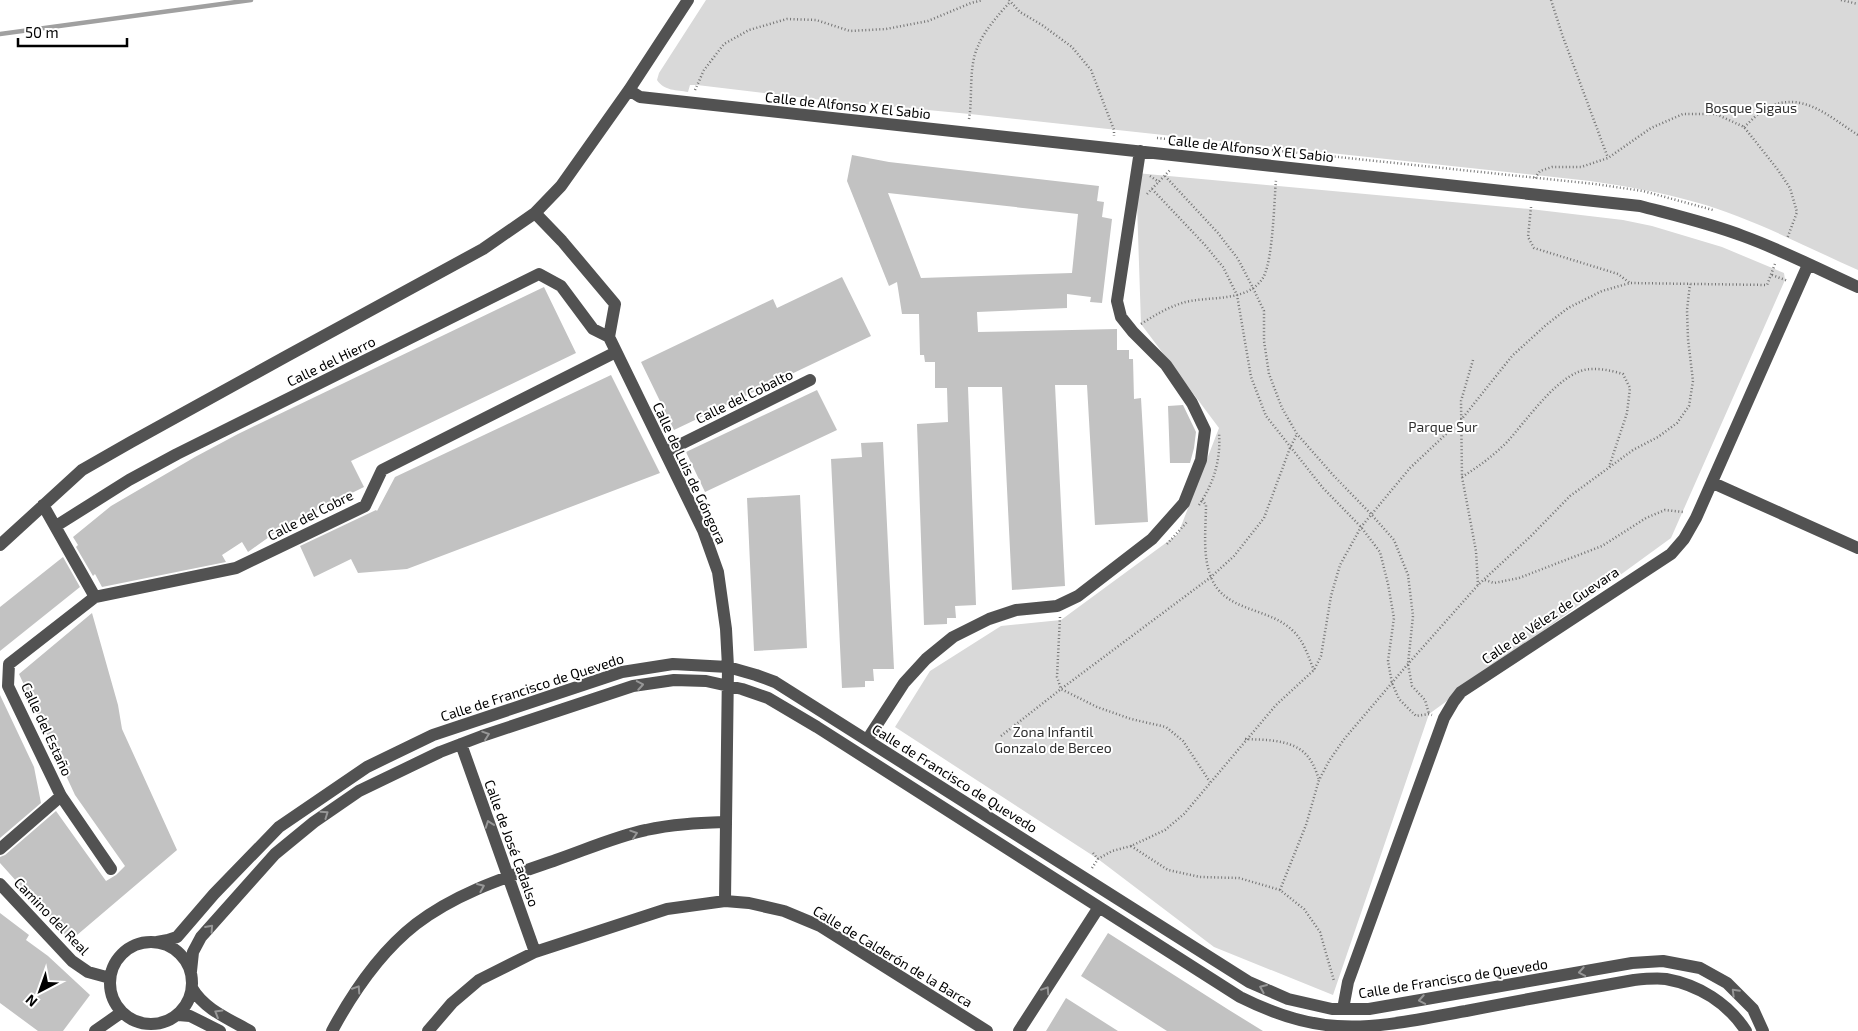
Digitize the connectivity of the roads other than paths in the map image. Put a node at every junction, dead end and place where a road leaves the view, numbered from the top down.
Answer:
1 (688, 0) edge
2 (629, 90) junction
3 (1140, 151) junction
4 (536, 214) junction
5 (1808, 265) junction
6 (1858, 287) edge
7 (609, 336) junction
8 (616, 352) junction
9 (810, 380) dead end
10 (665, 452) junction
11 (1713, 484) junction
12 (43, 505) junction
13 (56, 526) junction
14 (0, 545) edge
15 (1858, 548) edge
16 (94, 597) junction
17 (728, 667) junction
18 (726, 685) junction
19 (867, 740) junction
20 (461, 744) junction
21 (62, 796) junction
22 (725, 822) junction
23 (0, 848) edge
24 (111, 869) dead end
25 (508, 876) junction
26 (0, 884) edge
27 (725, 901) junction
28 (1100, 907) junction
29 (157, 942) junction
30 (535, 952) junction
31 (191, 971) junction
32 (110, 978) junction
33 (192, 988) junction
34 (1343, 1009) junction
35 (122, 1012) junction
36 (178, 1015) junction
37 (149, 1028) edge
38 (1350, 1029) edge
39 (96, 1031) edge
40 (220, 1031) edge
41 (250, 1031) edge
42 (332, 1031) edge
43 (428, 1031) edge
44 (987, 1031) edge
45 (1019, 1031) edge
46 (1746, 1031) edge
47 (1763, 1031) edge

1 - 2 street
2 - 3 street, Calle de Alfonso X El Sabio
2 - 4 street
3 - 5 street, Calle de Alfonso X El Sabio
3 - 19 street
4 - 7 street
4 - 12 street
5 - 6 street, Calle de Alfonso X El Sabio
5 - 11 street, Calle de Vélez de Guevara
7 - 8 street, Calle de Luis de Góngora
7 - 13 street, Calle del Hierro
8 - 10 street, Calle de Luis de Góngora
8 - 16 street, Calle del Cobre
9 - 10 street, Calle del Cobalto
10 - 17 street, Calle de Luis de Góngora
11 - 15 street
11 - 34 street, Calle de Vélez de Guevara
12 - 13 street
12 - 14 street
13 - 16 street
16 - 21 street, Calle del Estaño
17 - 18 street, Calle de Luis de Góngora
17 - 19 street, Calle de Francisco de Quevedo
17 - 29 street, Calle de Francisco de Quevedo
20 -> 18 street
18 - 22 street, Calle de Luis de Góngora
18 - 28 street
34 -> 19 street, Calle de Francisco de Quevedo
25 -> 20 street, Calle de José Cadalso
31 -> 20 street
21 - 23 street, Calle del Estaño
21 - 24 street, Calle del Estaño
25 -> 22 street
22 - 27 street, Calle de Luis de Góngora
25 - 30 street, Calle de José Cadalso
42 -> 25 street
26 - 32 street, Camino del Real
27 - 30 street, Calle de Calderón de la Barca
27 - 44 street, Calle de Calderón de la Barca
28 - 38 street
45 -> 28 street
29 - 31 street
29 - 32 street
30 - 43 street, Calle de Calderón de la Barca
31 - 33 street
32 - 35 street
33 - 36 street
41 -> 33 street
47 -> 34 street, Calle de Francisco de Quevedo
35 - 37 street
35 - 39 street
36 - 37 street
36 - 40 street
38 - 46 street

